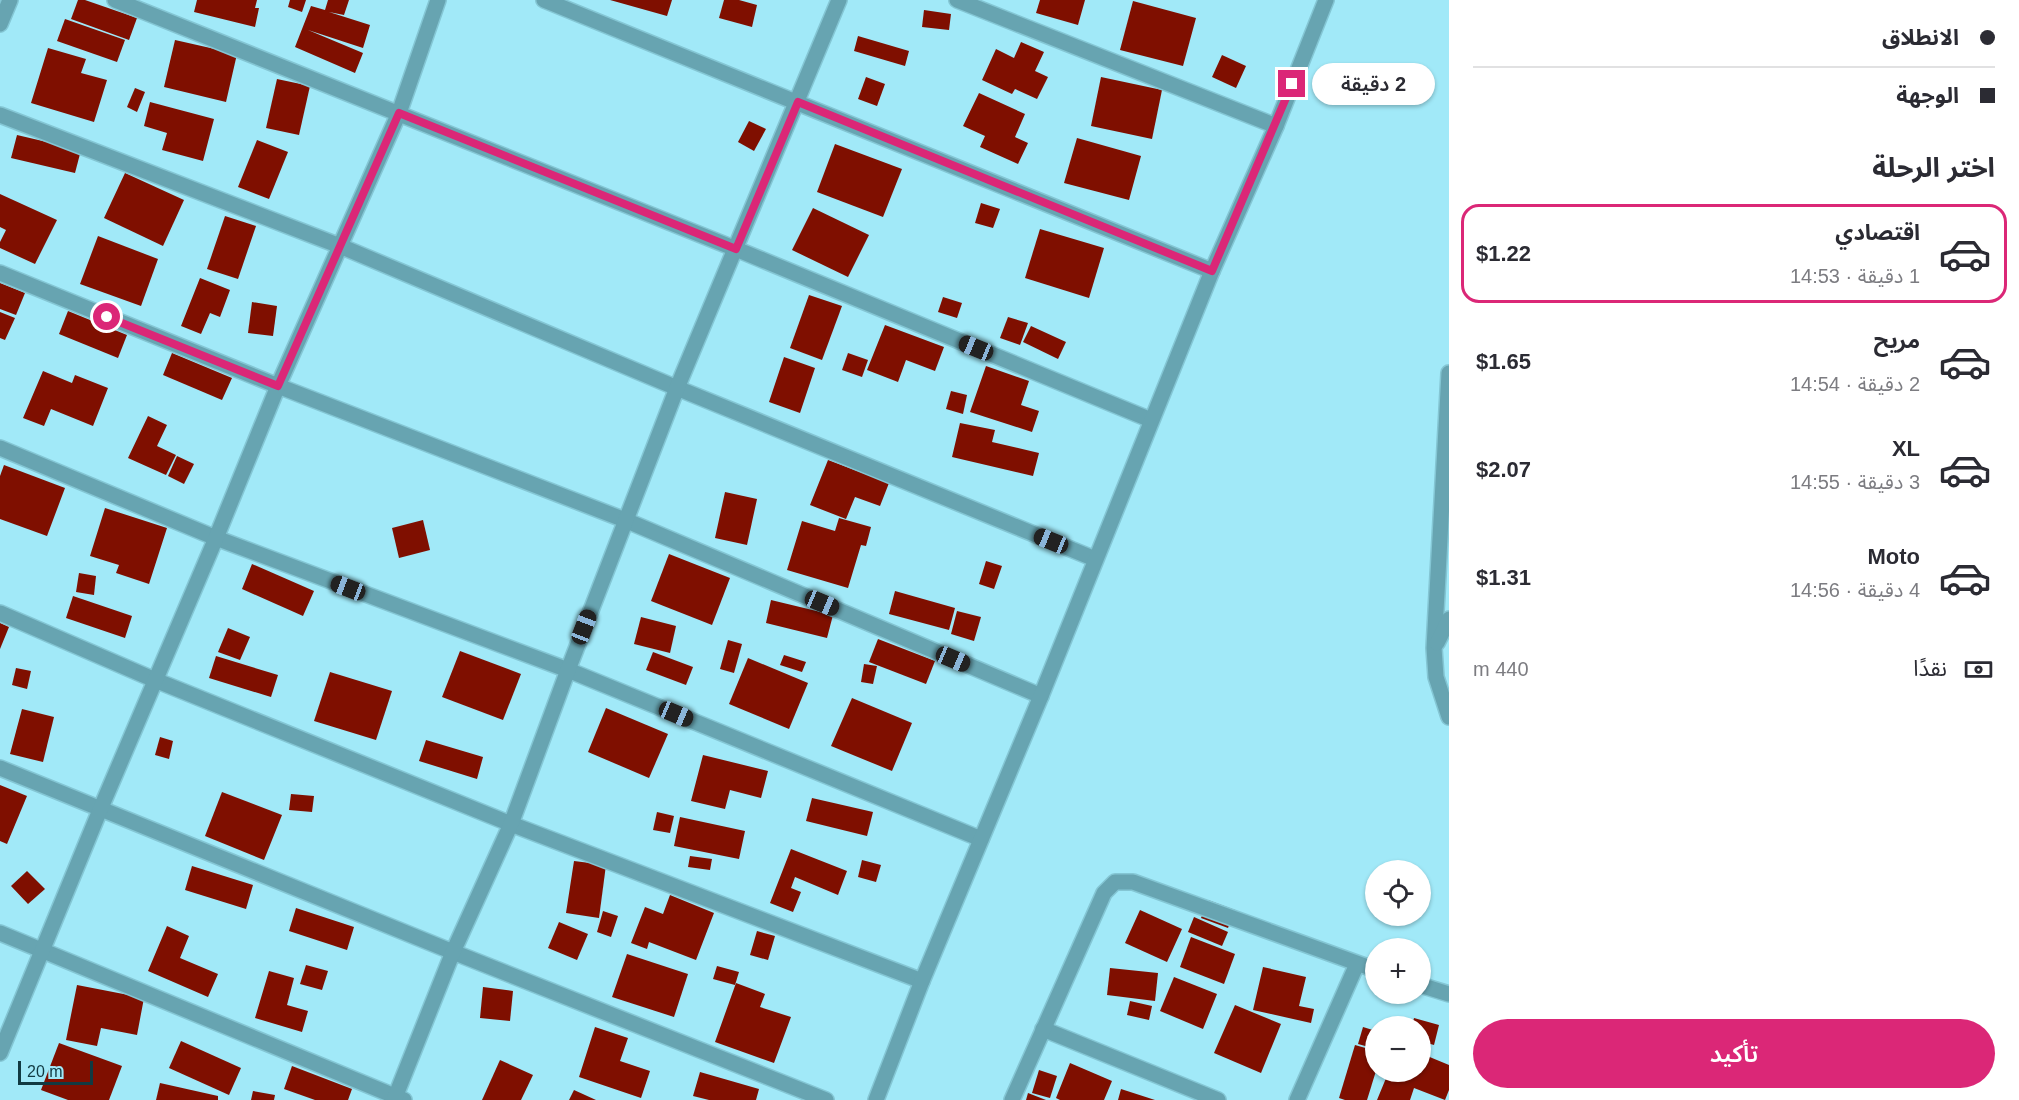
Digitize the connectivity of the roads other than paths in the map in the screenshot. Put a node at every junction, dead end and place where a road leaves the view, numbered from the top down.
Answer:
1 (10, 0) edge
2 (115, 0) edge
3 (438, 0) edge
4 (544, 0) edge
5 (839, 0) edge
6 (957, 0) edge
7 (1326, 0) edge
8 (0, 24) edge
9 (798, 102) junction
10 (399, 113) junction
11 (0, 115) edge
12 (1276, 126) junction
13 (340, 246) junction
14 (736, 249) junction
15 (1212, 271) junction
16 (0, 273) edge
17 (1449, 373) edge
18 (278, 386) junction
19 (677, 388) junction
20 (1151, 420) junction
21 (0, 448) edge
22 (625, 520) junction
23 (216, 538) junction
24 (1095, 559) junction
25 (0, 613) edge
26 (1449, 619) edge
27 (1434, 648) junction
28 (568, 670) junction
29 (155, 680) junction
30 (1041, 696) junction
31 (1449, 717) edge
32 (0, 768) edge
33 (99, 810) junction
34 (511, 824) junction
35 (981, 839) junction
36 (0, 933) edge
37 (43, 950) junction
38 (453, 952) junction
39 (1357, 964) junction
40 (1365, 967) edge
41 (922, 981) junction
42 (1431, 988) edge
43 (1449, 994) edge
44 (1043, 1029) junction
45 (0, 1053) edge
46 (398, 1099) edge
47 (826, 1100) edge
48 (876, 1100) edge
49 (1012, 1100) edge
50 (1218, 1100) edge
51 (1297, 1100) edge

1 - 8 street
2 - 10 street
3 - 10 street
4 - 9 street
5 - 9 street
6 - 12 street
7 - 12 street
9 - 14 street
9 - 15 street
10 - 13 street
10 - 14 street
11 - 13 street
12 - 15 street
13 - 18 street
13 - 19 street
14 - 19 street
14 - 20 street
15 - 20 street
16 - 18 street
17 - 27 street
18 - 22 street
18 - 23 street
19 - 22 street
19 - 24 street
20 - 24 street
21 - 23 street
22 - 28 street
22 - 30 street
23 - 28 street
23 - 29 street
24 - 30 street
25 - 29 street
26 - 27 street
27 - 31 street
28 - 34 street
28 - 35 street
29 - 33 street
29 - 34 street
30 - 35 street
32 - 33 street
33 - 37 street
33 - 38 street
34 - 38 street
34 - 41 street
35 - 41 street
36 - 37 street
37 - 45 street
37 - 46 street
38 - 46 street
38 - 47 street
39 - 40 street
39 - 44 street
39 - 51 street
41 - 48 street
42 - 43 street
44 - 49 street
44 - 50 street

